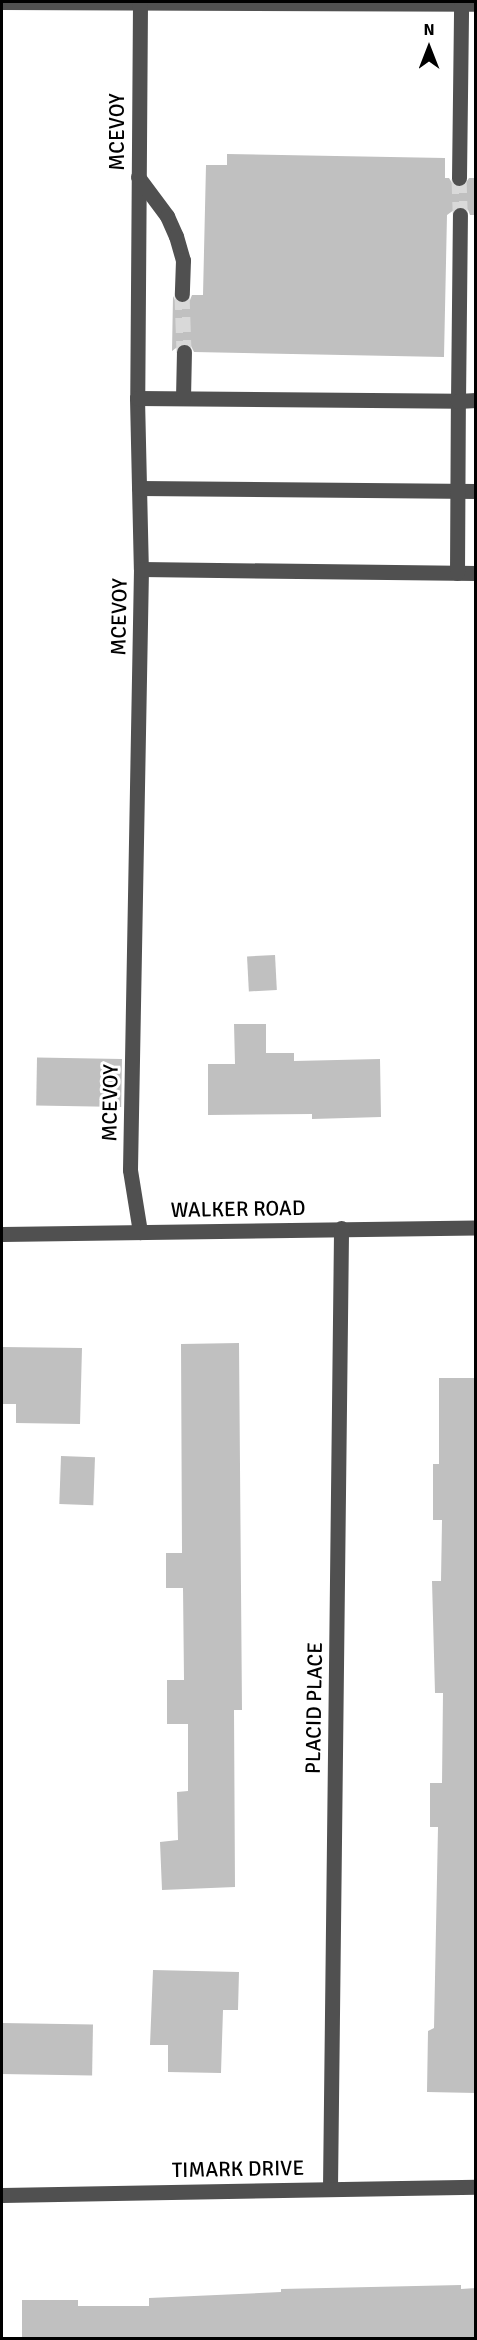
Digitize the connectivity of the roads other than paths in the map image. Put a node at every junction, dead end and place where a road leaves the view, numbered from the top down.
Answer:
1 (2, 2) edge
2 (140, 3) edge
3 (422, 3) edge
4 (468, 4) edge
5 (138, 177) junction
6 (459, 178) tunnel mouth
7 (460, 215) tunnel mouth
8 (182, 294) tunnel mouth
9 (184, 352) tunnel mouth
10 (136, 398) junction
11 (183, 398) junction
12 (476, 400) edge
13 (458, 401) junction
14 (139, 488) junction
15 (458, 491) junction
16 (476, 491) edge
17 (141, 569) junction
18 (457, 573) junction
19 (476, 573) edge
20 (476, 1227) edge
21 (341, 1228) junction
22 (140, 1232) junction
23 (2, 1234) edge
24 (476, 2187) edge
25 (330, 2188) junction
26 (2, 2195) edge

1 - 2 street
2 - 3 street
2 - 5 street, MCEVOY
3 - 4 street
4 - 6 street
5 - 8 street
5 - 10 street, MCEVOY
7 - 13 street
9 - 11 street
10 - 11 street
10 - 14 street, MCEVOY
11 - 13 street
12 - 13 street
13 - 15 street
14 - 15 street
14 - 17 street, MCEVOY
15 - 16 street
15 - 18 street
17 - 18 street
17 - 22 street, MCEVOY
18 - 19 street
20 - 21 street, WALKER ROAD
21 - 22 street, WALKER ROAD
21 - 25 street, PLACID PLACE
22 - 23 street, WALKER ROAD
24 - 25 street, TIMARK DRIVE
25 - 26 street, TIMARK DRIVE

